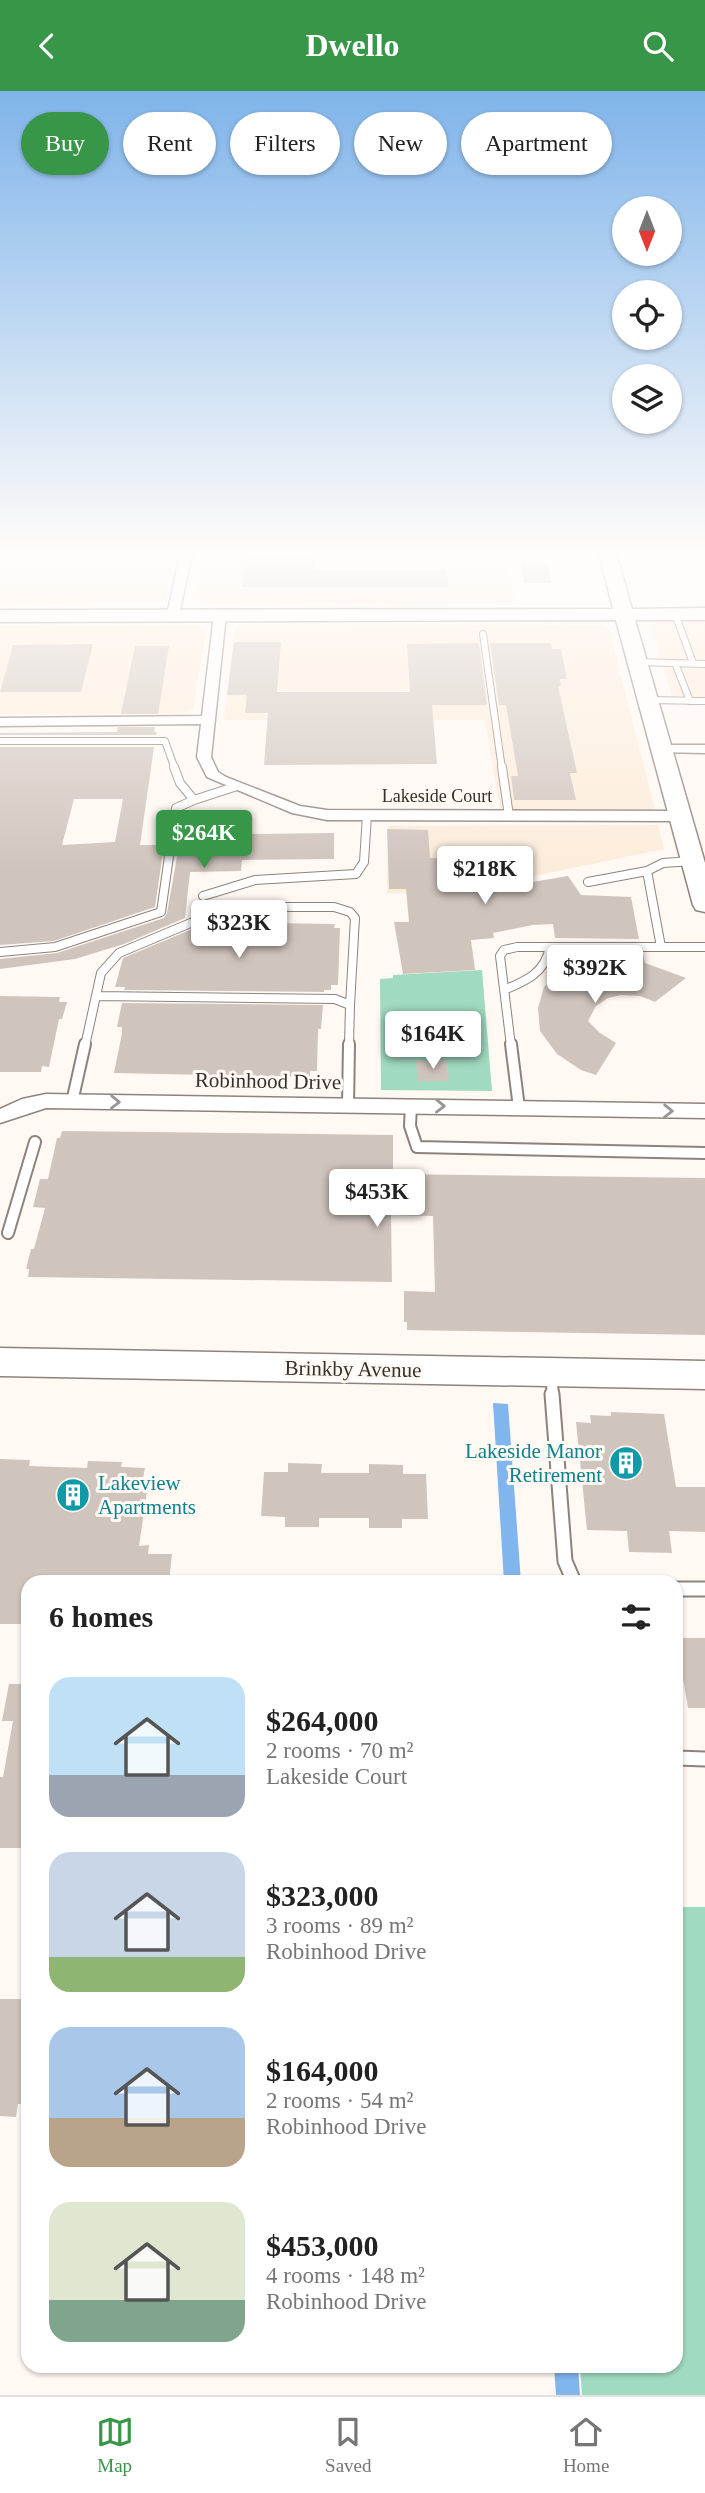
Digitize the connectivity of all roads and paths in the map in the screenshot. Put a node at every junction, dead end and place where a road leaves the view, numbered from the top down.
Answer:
1 (215, 657) edge
2 (486, 657) edge
3 (637, 657) edge
4 (691, 657) edge
5 (638, 662) junction
6 (675, 663) junction
7 (693, 663) junction
8 (705, 664) edge
9 (648, 700) junction
10 (690, 701) junction
11 (705, 701) edge
12 (208, 720) junction
13 (0, 722) edge
14 (0, 741) edge
15 (661, 749) junction
16 (705, 749) edge
17 (237, 786) junction
18 (194, 800) junction
19 (367, 815) junction
20 (509, 816) junction
21 (679, 816) junction
22 (693, 848) junction
23 (647, 871) junction
24 (588, 883) dead end
25 (203, 896) dead end
26 (705, 905) edge
27 (550, 947) junction
28 (661, 947) junction
29 (705, 947) edge
30 (0, 952) edge
31 (505, 990) junction
32 (96, 996) junction
33 (350, 1005) junction
34 (72, 1101) junction
35 (348, 1105) junction
36 (411, 1106) junction
37 (519, 1108) junction
38 (705, 1111) edge
39 (0, 1116) edge
40 (35, 1142) dead end
41 (705, 1153) edge
42 (8, 1233) dead end
43 (0, 1362) edge
44 (551, 1372) junction
45 (705, 1375) edge
46 (571, 1575) edge
47 (683, 1589) edge
48 (705, 1589) edge
49 (683, 1758) edge
50 (705, 1759) edge

1 - 12 street
2 - 20 lane
3 - 5 main road
4 - 7 lane
5 - 6 lane
5 - 9 main road
6 - 7 lane
6 - 10 lane
7 - 8 lane
9 - 10 lane
9 - 15 main road
10 - 11 lane
12 - 13 street
12 - 17 street, Lakeside Court
14 - 18 lane
15 - 16 street
15 - 21 main road
17 - 18 lane
17 - 19 street, Lakeside Court
18 - 30 lane
19 - 20 street, Lakeside Court
19 - 25 lane
20 - 21 street, Lakeside Court
21 - 22 main road
22 - 23 lane
22 - 26 main road
23 - 24 lane
23 - 28 lane
27 - 28 lane
27 - 31 lane
27 - 31 lane
28 - 29 lane
31 - 37 lane
32 - 33 lane
32 - 33 lane
32 - 34 lane
33 - 35 lane
34 -> 35 street, Robinhood Drive
34 - 39 street, Robinhood Drive
35 - 36 street, Robinhood Drive
36 -> 37 street, Robinhood Drive
36 - 41 lane
37 -> 38 street, Robinhood Drive
40 - 42 lane
43 - 44 main road, Brinkby Avenue
44 - 45 main road, Brinkby Avenue
44 - 46 lane
47 - 48 lane
49 - 50 lane

